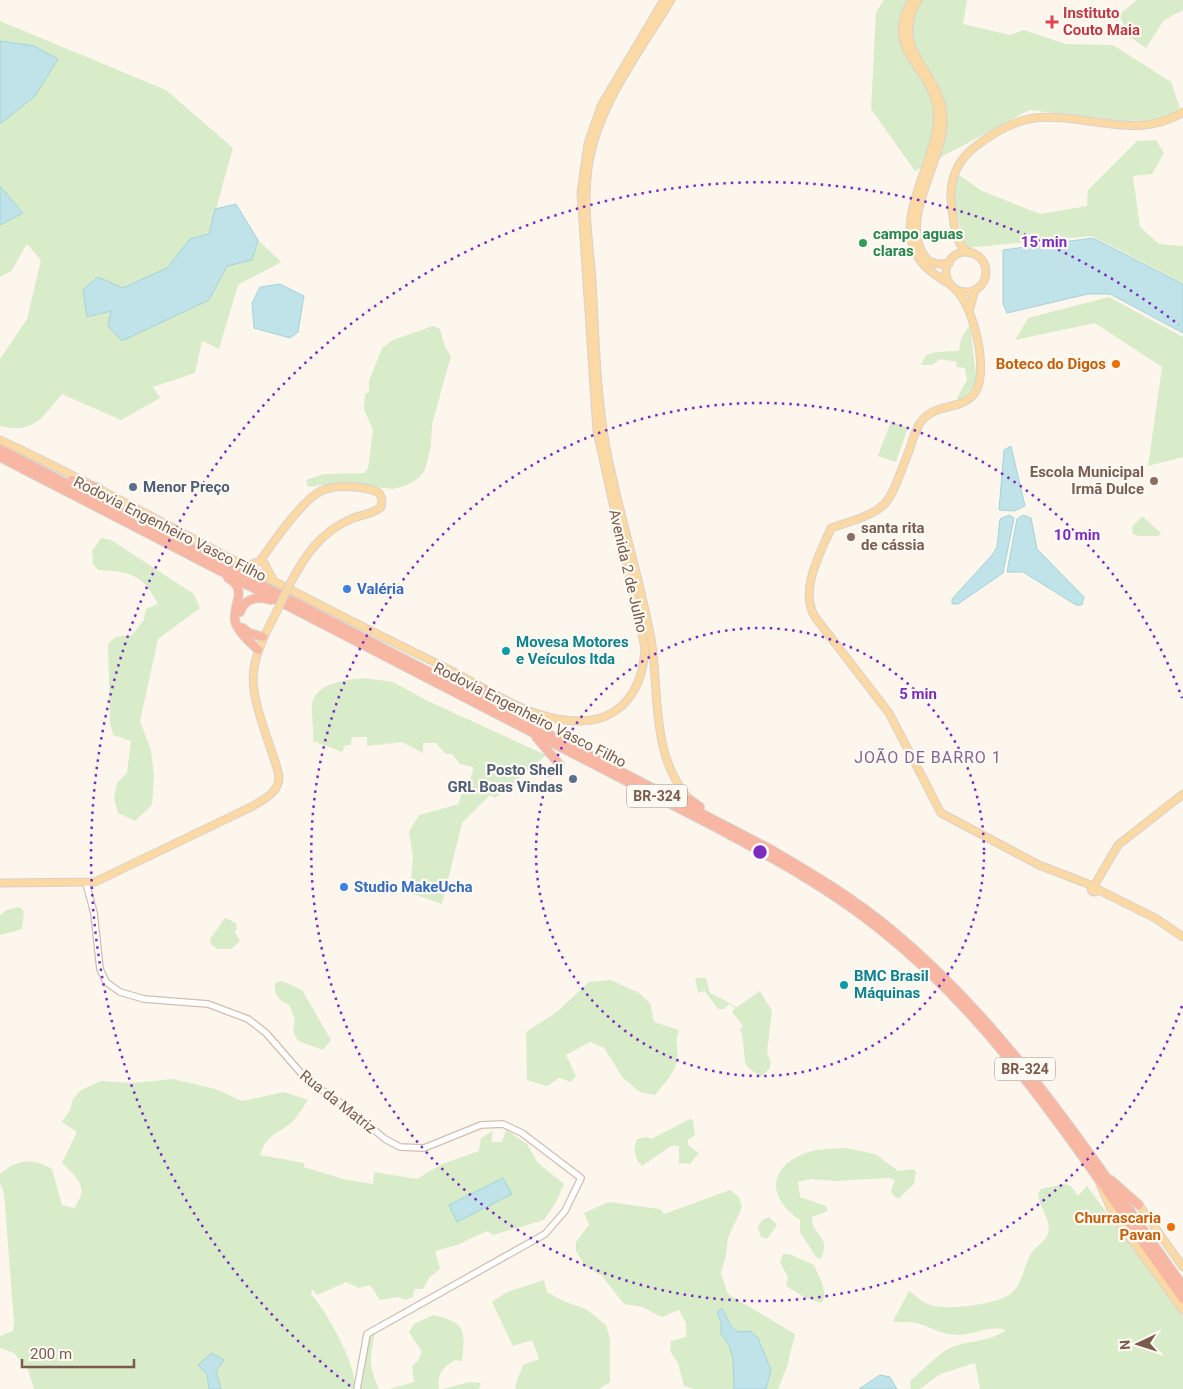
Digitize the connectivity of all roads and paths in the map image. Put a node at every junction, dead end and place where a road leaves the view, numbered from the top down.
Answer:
1 (664, 0) edge
2 (671, 0) edge
3 (912, 0) edge
4 (918, 0) edge
5 (1183, 112) edge
6 (957, 238) junction
7 (970, 253) junction
8 (951, 260) junction
9 (953, 287) junction
10 (975, 290) junction
11 (970, 308) junction
12 (0, 440) edge
13 (0, 449) edge
14 (0, 457) edge
15 (18, 458) junction
16 (99, 488) junction
17 (262, 559) junction
18 (206, 563) junction
19 (246, 566) junction
20 (272, 580) junction
21 (238, 587) junction
22 (259, 598) junction
23 (299, 611) junction
24 (264, 637) junction
25 (258, 650) junction
26 (442, 678) junction
27 (492, 692) junction
28 (522, 727) junction
29 (560, 765) dead end
30 (1183, 794) edge
31 (689, 798) joint
32 (770, 849) junction
33 (0, 883) edge
34 (86, 883) junction
35 (1095, 889) junction
36 (1183, 937) edge
37 (1099, 1176) junction
38 (1139, 1205) joint
39 (1183, 1267) edge
40 (1183, 1286) edge
41 (1183, 1299) edge
42 (1183, 1310) edge
43 (357, 1389) edge

1 - 27 main road, Avenida 2 de Julho
2 - 31 main road, Avenida 2 de Julho
3 - 9 main road
4 - 8 main road
5 - 6 main road
6 - 7 main road
6 - 8 main road
7 - 8 main road
7 - 10 main road
8 - 9 main road
9 - 10 main road
9 - 11 main road
10 - 11 main road
11 - 35 main road
12 - 16 main road, Avenida 2 de Julho
13 - 15 highway, Rodovia Engenheiro Vasco Filho / BR-324
14 - 18 highway, Rodovia Engenheiro Vasco Filho / BR-324
15 - 16 highway
15 - 26 highway, Rodovia Engenheiro Vasco Filho / BR-324
16 - 19 main road, Avenida 2 de Julho
17 - 19 main road
17 - 20 main road
17 - 24 main road, bridge
18 - 21 highway
18 - 23 highway, Rodovia Engenheiro Vasco Filho / BR-324
19 - 20 main road, Avenida 2 de Julho
20 - 27 main road, Avenida 2 de Julho
21 - 22 highway
21 - 25 highway
22 - 23 highway
22 - 24 highway
23 - 28 highway, Rodovia Engenheiro Vasco Filho / BR-324
24 - 25 main road
25 - 34 main road
26 - 27 highway
26 - 32 highway, Rodovia Engenheiro Vasco Filho / BR-324
28 - 29 highway
28 - 37 highway, Rodovia Engenheiro Vasco Filho / BR-324
30 - 35 main road
31 - 32 highway
32 - 37 highway, Rodovia Engenheiro Vasco Filho / BR-324
33 - 34 main road
34 - 43 street, Rua da Matriz
35 - 36 main road
37 - 38 highway
37 - 40 highway, Rodovia Engenheiro Vasco Filho / BR-324
37 - 41 highway, Rodovia Engenheiro Vasco Filho / BR-324
37 - 42 main road
38 - 39 main road

